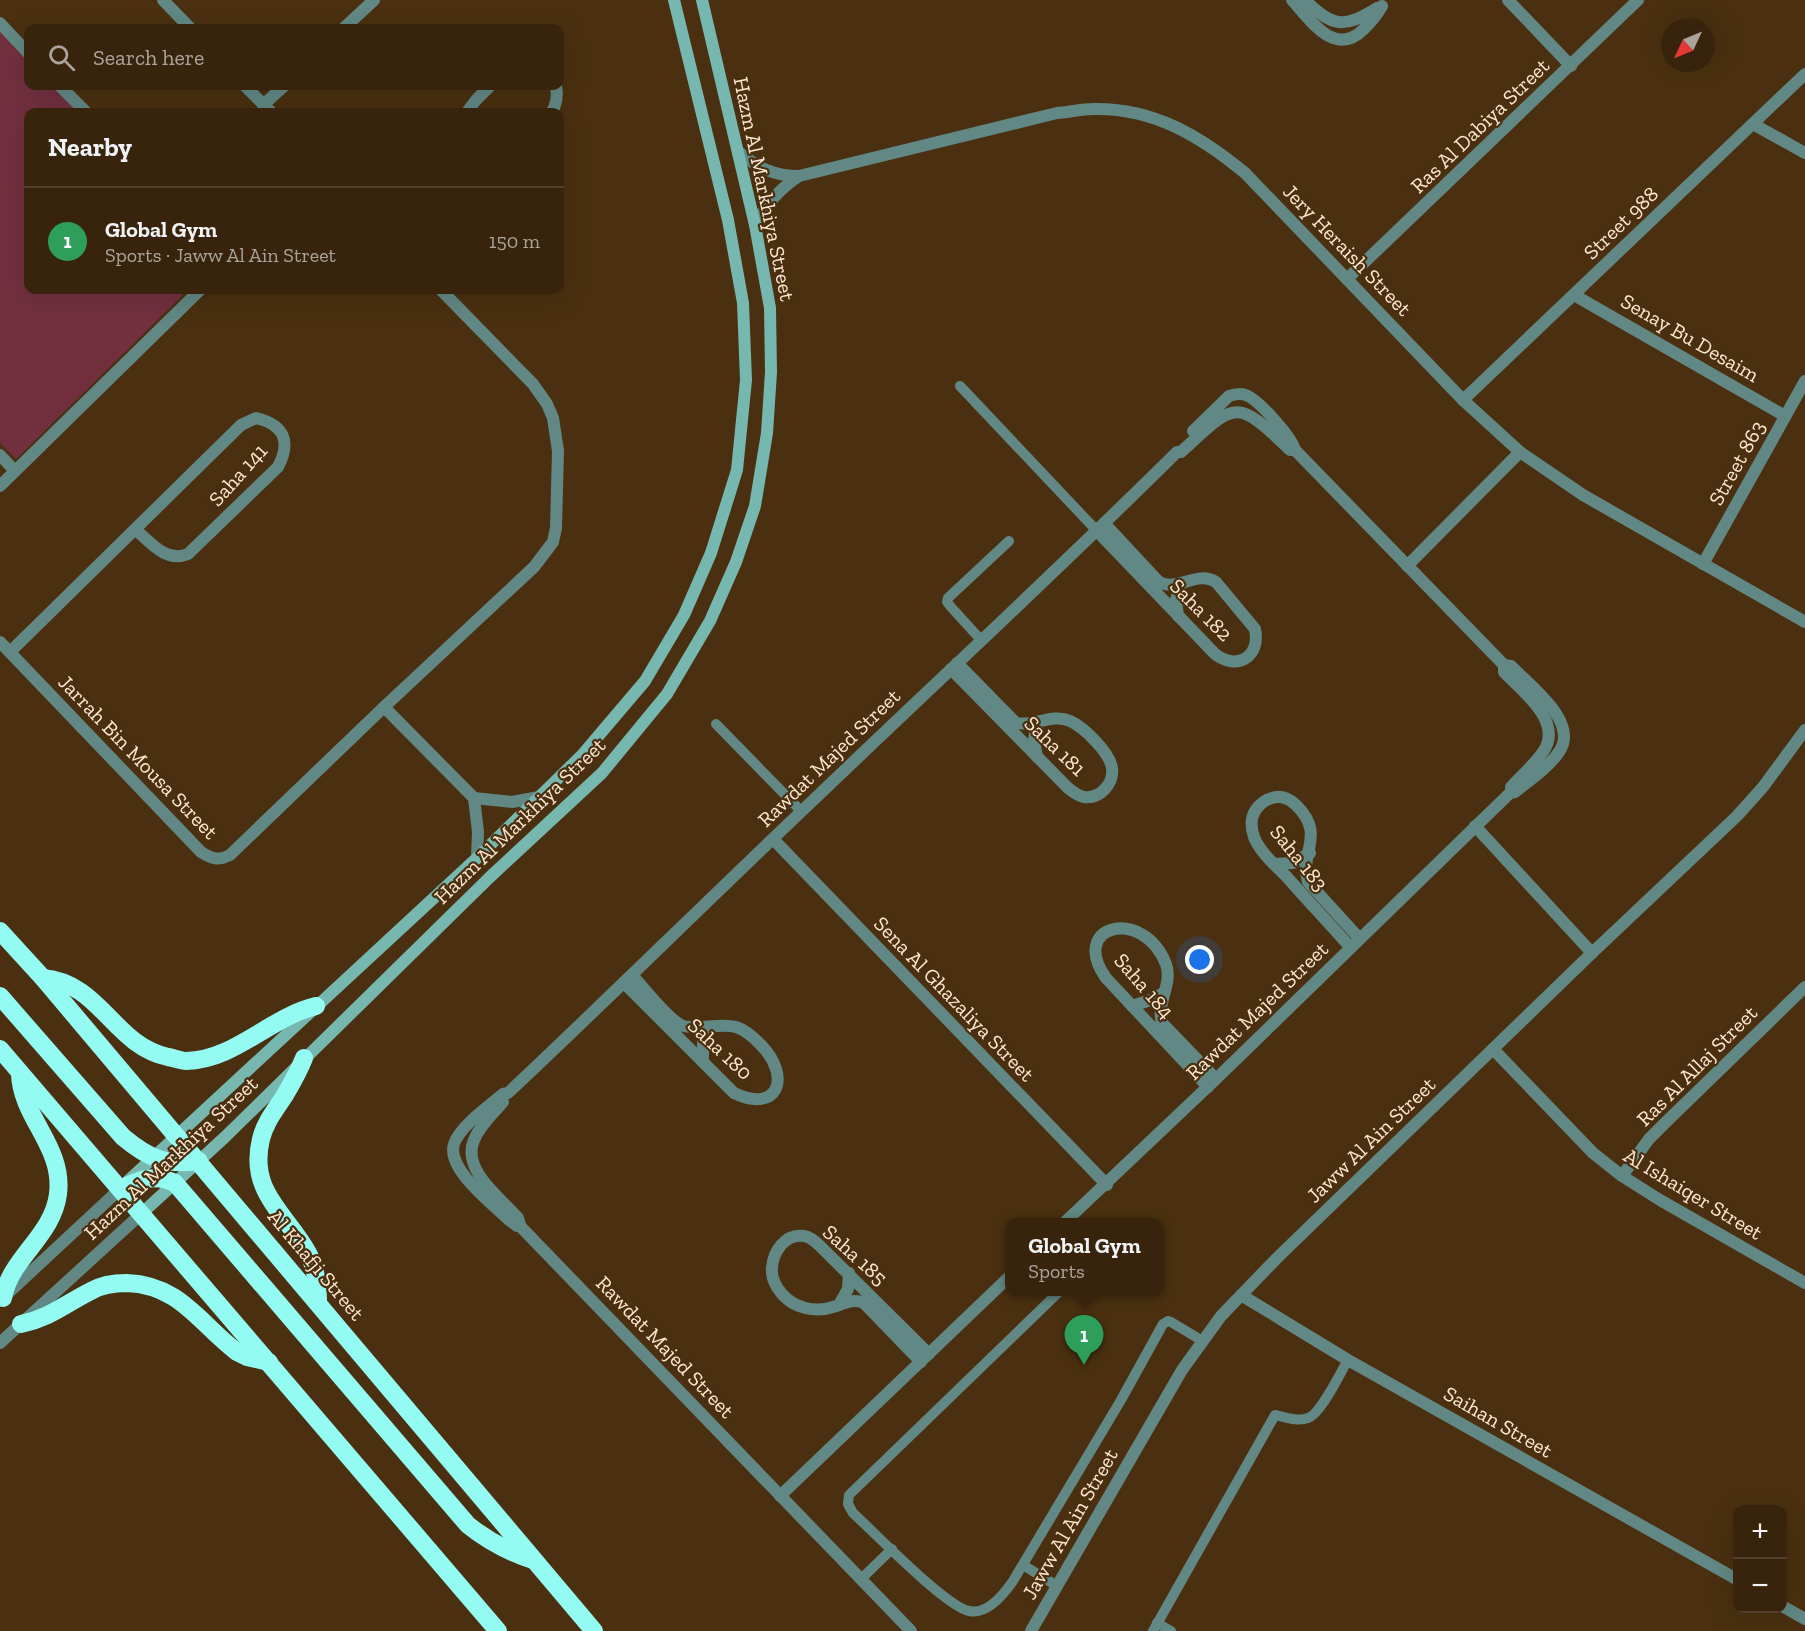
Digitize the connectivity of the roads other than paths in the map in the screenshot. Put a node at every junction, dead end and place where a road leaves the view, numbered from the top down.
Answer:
1 (163, 0) edge
2 (374, 0) edge
3 (674, 0) edge
4 (702, 0) edge
5 (1292, 0) edge
6 (1305, 0) edge
7 (1508, 0) edge
8 (1638, 0) edge
9 (1384, 3) edge
10 (0, 23) edge
11 (186, 24) edge
12 (348, 24) edge
13 (24, 49) edge
14 (1571, 66) junction
15 (1805, 74) edge
16 (64, 90) edge
17 (249, 90) edge
18 (281, 90) edge
19 (486, 90) edge
20 (557, 90) edge
21 (82, 108) edge
22 (266, 108) edge
23 (268, 108) edge
24 (469, 108) edge
25 (554, 108) edge
26 (1753, 124) junction
27 (739, 152) junction
28 (1805, 153) edge
29 (799, 176) junction
30 (755, 225) junction
31 (1347, 279) junction
32 (196, 294) edge
33 (445, 294) edge
34 (1574, 295) junction
35 (1805, 381) edge
36 (960, 386) dead end
37 (1463, 400) junction
38 (1785, 416) junction
39 (1295, 450) junction
40 (1177, 452) junction
41 (1520, 452) junction
42 (0, 455) edge
43 (15, 471) junction
44 (0, 486) edge
45 (1101, 528) junction
46 (135, 529) junction
47 (1009, 541) dead end
48 (1704, 564) junction
49 (1407, 566) junction
50 (1181, 584) junction
51 (1178, 616) junction
52 (1805, 622) edge
53 (981, 640) junction
54 (0, 642) edge
55 (10, 652) junction
56 (954, 666) junction
57 (384, 706) junction
58 (1037, 723) junction
59 (716, 724) dead end
60 (1805, 730) edge
61 (1037, 757) junction
62 (539, 797) junction
63 (474, 798) junction
64 (801, 811) junction
65 (1475, 826) junction
66 (772, 839) junction
67 (1310, 853) junction
68 (477, 858) junction
69 (1274, 864) junction
70 (0, 931) edge
71 (1355, 943) junction
72 (1592, 953) junction
73 (43, 978) junction
74 (629, 980) junction
75 (1805, 987) edge
76 (1163, 993) junction
77 (0, 996) edge
78 (316, 1006) junction
79 (1132, 1006) junction
80 (708, 1027) junction
81 (0, 1049) edge
82 (1493, 1049) junction
83 (304, 1058) junction
84 (703, 1062) junction
85 (20, 1073) junction
86 (1212, 1083) junction
87 (508, 1093) junction
88 (177, 1136) junction
89 (153, 1158) junction
90 (199, 1161) junction
91 (1622, 1176) junction
92 (175, 1183) junction
93 (1107, 1185) junction
94 (120, 1189) junction
95 (141, 1215) junction
96 (1070, 1218) edge
97 (520, 1226) junction
98 (849, 1273) junction
99 (1005, 1281) edge
100 (1805, 1283) edge
101 (1240, 1295) junction
102 (1055, 1296) edge
103 (1, 1299) edge
104 (318, 1302) junction
105 (839, 1305) junction
106 (21, 1324) junction
107 (1201, 1340) junction
108 (0, 1343) edge
109 (925, 1358) junction
110 (1348, 1360) junction
111 (269, 1362) junction
112 (780, 1496) junction
113 (892, 1549) junction
114 (535, 1561) junction
115 (1023, 1565) junction
116 (1733, 1578) edge
117 (861, 1579) junction
118 (1057, 1586) junction
119 (1787, 1609) edge
120 (1805, 1619) edge
121 (1155, 1627) edge
122 (498, 1631) edge
123 (594, 1631) edge
124 (911, 1631) edge
125 (1031, 1631) edge
126 (1172, 1631) edge

1 - 11 street
2 - 12 street
3 - 62 street, Hazm Al Markhiya Street
4 - 27 street, Hazm Al Markhiya Street
5 - 9 street
6 - 9 street
7 - 14 street
8 - 14 street, Ras Al Dabiya Street
10 - 13 street
14 - 31 street, Ras Al Dabiya Street
15 - 26 street, Street 988
16 - 21 street
17 - 22 street
18 - 23 street
19 - 24 street
20 - 25 street
26 - 28 street
26 - 34 street, Street 988
27 - 29 street, Jery Heraish Street
27 - 30 street, Hazm Al Markhiya Street
29 - 30 street, Jery Heraish Street
29 - 31 street, Jery Heraish Street
30 - 83 street, Hazm Al Markhiya Street
31 - 37 street, Jery Heraish Street
32 - 43 street
33 - 57 street, Jarrah Bin Mousa Street
34 - 37 street, Street 988
34 - 38 street, Senay Bu Desaim
35 - 38 street, Street 863
36 - 45 lane
37 - 41 street, Jery Heraish Street
38 - 48 street, Street 863
39 - 40 street, Rawdat Majed Street
39 - 40 street, Rawdat Majed Street
39 - 49 street, Rawdat Majed Street
40 - 45 street, Rawdat Majed Street
41 - 48 street, Jery Heraish Street
41 - 49 street
42 - 43 street
43 - 44 street
45 - 50 street, Saha 182
45 - 51 street, Saha 182
45 - 53 street, Rawdat Majed Street
46 - 46 street, Saha 141
46 - 55 street, Saha 141
47 - 53 lane
48 - 52 street, Jery Heraish Street
49 - 65 street, Rawdat Majed Street
50 - 51 street
50 - 51 street, Saha 182
53 - 56 street, Rawdat Majed Street
54 - 55 street, Jarrah Bin Mousa Street
55 - 57 street, Jarrah Bin Mousa Street
56 - 58 street, Saha 181
56 - 61 street, Saha 181
56 - 64 street, Rawdat Majed Street
57 - 63 street
58 - 61 street
58 - 61 street, Saha 181
59 - 64 lane
60 - 72 street, Jaww Al Ain Street
62 - 63 street
62 - 68 street, Hazm Al Markhiya Street
63 - 68 street
64 - 66 street, Rawdat Majed Street
65 - 71 street, Rawdat Majed Street
65 - 72 street
66 - 74 street, Rawdat Majed Street
66 - 93 street, Sena Al Ghazaliya Street
67 - 69 street
67 - 69 street, Saha 183
67 - 71 street, Saha 183
68 - 78 street, Hazm Al Markhiya Street
69 - 71 street, Saha 183
70 - 73 highway, Al Khafji Street
71 - 86 street, Rawdat Majed Street
72 - 82 street, Jaww Al Ain Street
73 - 78 highway
73 - 88 highway, Al Khafji Street
74 - 80 street, Saha 180
74 - 84 street, Saha 180
74 - 87 street, Rawdat Majed Street
75 - 91 street, Ras Al Allaj Street
76 - 79 street
76 - 79 street, Saha 184
76 - 86 street, Saha 184
77 - 89 highway
78 - 88 street, Hazm Al Markhiya Street
79 - 86 street, Saha 184
80 - 84 street
80 - 84 street, Saha 180
81 - 85 highway
82 - 91 street, Al Ishaiqer Street
82 - 101 street, Jaww Al Ain Street
83 - 90 street, Hazm Al Markhiya Street
83 - 104 highway
85 - 94 highway
85 - 103 highway
86 - 93 street, Rawdat Majed Street
87 - 97 street, Rawdat Majed Street
87 - 97 street, Rawdat Majed Street
88 - 89 street, Hazm Al Markhiya Street
88 - 90 highway, Al Khafji Street
89 - 90 highway
89 - 94 street, Hazm Al Markhiya Street
90 - 92 street, Hazm Al Markhiya Street
90 - 104 highway, Al Khafji Street
91 - 100 street, Al Ishaiqer Street
92 - 94 highway
92 - 95 street, Hazm Al Markhiya Street
92 - 114 highway
93 - 96 street, Rawdat Majed Street
94 - 95 highway
94 - 103 street, Hazm Al Markhiya Street
95 - 106 street, Hazm Al Markhiya Street
95 - 111 highway
97 - 112 street, Rawdat Majed Street
98 - 105 street
98 - 105 street, Saha 185
98 - 109 street, Saha 185
99 - 109 street
101 - 107 street, Jaww Al Ain Street
101 - 110 street, Saihan Street
102 - 113 lane
104 - 114 highway, Al Khafji Street
105 - 109 street, Saha 185
106 - 108 street, Hazm Al Markhiya Street
106 - 111 highway
107 - 115 lane
107 - 118 street, Jaww Al Ain Street
109 - 112 street
110 - 116 street, Saihan Street
110 - 121 lane
111 - 122 highway
112 - 117 street, Rawdat Majed Street
113 - 115 lane
113 - 117 lane
114 - 123 highway, Al Khafji Street
115 - 118 lane
117 - 124 street, Rawdat Majed Street
118 - 125 street, Jaww Al Ain Street
119 - 120 street
121 - 126 lane

